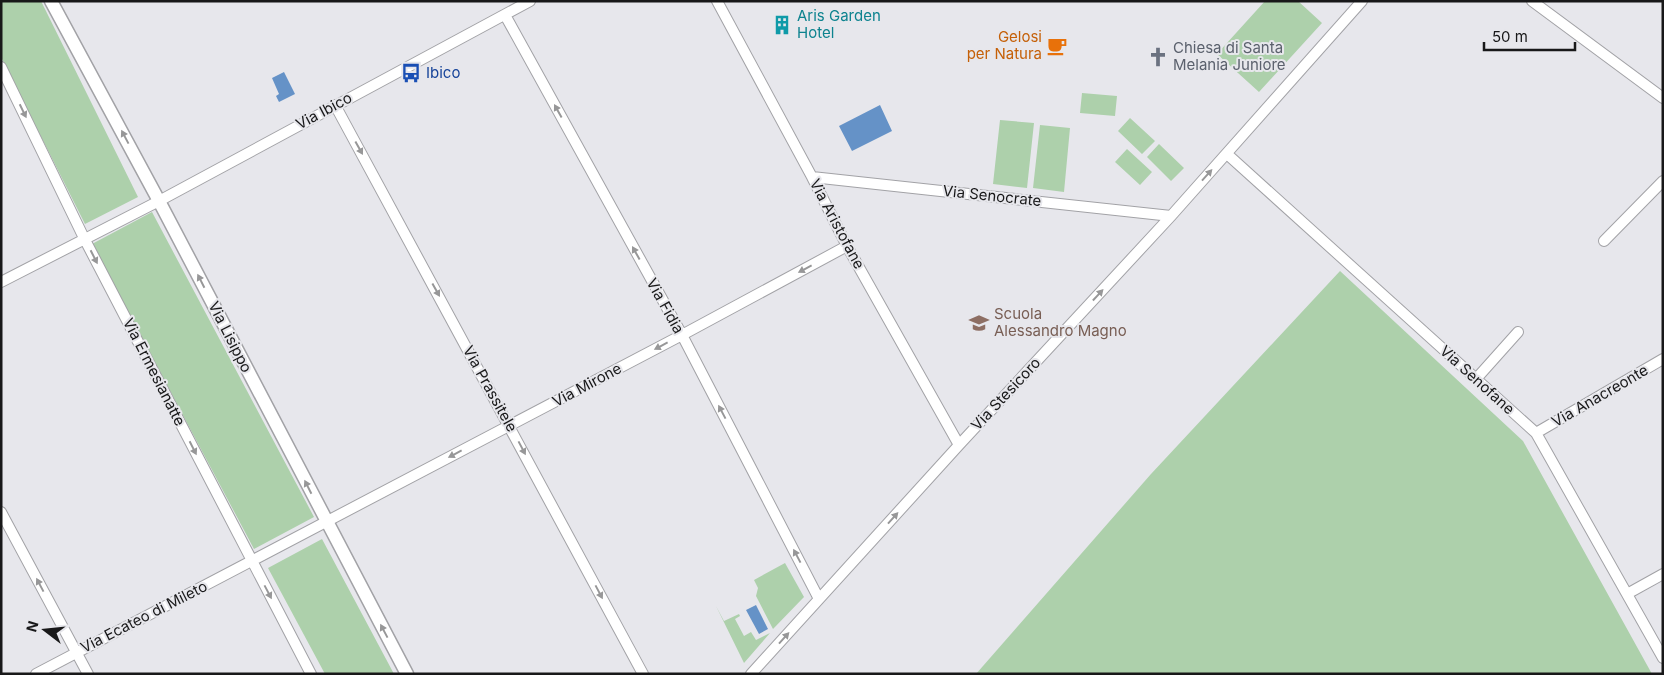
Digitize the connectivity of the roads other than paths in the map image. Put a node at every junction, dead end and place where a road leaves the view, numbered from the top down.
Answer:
1 (51, 1) edge
2 (530, 1) edge
3 (717, 1) edge
4 (1362, 1) edge
5 (1532, 1) edge
6 (505, 15) junction
7 (1, 68) edge
8 (1663, 98) edge
9 (335, 105) junction
10 (1227, 154) junction
11 (812, 176) junction
12 (1663, 181) edge
13 (159, 201) junction
14 (1171, 216) junction
15 (84, 238) junction
16 (1604, 241) dead end
17 (848, 246) junction
18 (1, 282) edge
19 (1518, 332) dead end
20 (682, 335) junction
21 (1663, 359) edge
22 (1476, 379) junction
23 (510, 425) junction
24 (1536, 433) junction
25 (959, 445) junction
26 (1, 512) edge
27 (326, 522) junction
28 (252, 561) junction
29 (1663, 574) edge
30 (1628, 594) junction
31 (819, 599) junction
32 (77, 652) junction
33 (1663, 658) edge
34 (36, 674) edge
35 (88, 674) edge
36 (311, 674) edge
37 (407, 674) edge
38 (643, 674) edge
39 (751, 674) edge

13 -> 1 street, Via Lisippo
2 - 6 street, Via Ibico
3 - 11 street, Via Aristofane
4 - 10 street, Via Stesicoro
5 - 8 street
6 - 9 street, Via Ibico
20 -> 6 street, Via Fidia
7 -> 15 street, Via Ermesianatte
9 - 13 street, Via Ibico
9 -> 23 street, Via Prassitele
14 -> 10 street, Via Stesicoro
10 - 22 street, Via Senofane
11 - 14 street, Via Senocrate
11 - 17 street, Via Aristofane
12 - 16 street
13 - 15 street, Via Ibico
27 -> 13 street, Via Lisippo
25 -> 14 street, Via Stesicoro
15 - 18 street, Via Ibico
15 -> 28 street, Via Ermesianatte
17 -> 20 street, Via Mirone
17 - 25 street, Via Aristofane
19 - 22 street
20 -> 23 street, Via Mirone
31 -> 20 street, Via Fidia
21 - 24 street, Via Anacreonte
22 - 24 street, Via Senofane
23 -> 27 street, Via Mirone
23 -> 38 street, Via Prassitele
24 - 30 street, Via Senofane
31 -> 25 street, Via Stesicoro
32 -> 26 street
27 - 28 street, Via Ecateo di Mileto
37 -> 27 street, Via Lisippo
28 - 32 street, Via Ecateo di Mileto
28 -> 36 street, Via Ermesianatte
29 - 30 street
30 - 33 street, Via Senofane
39 -> 31 street, Via Stesicoro
32 - 34 street, Via Ecateo di Mileto
32 - 35 street

